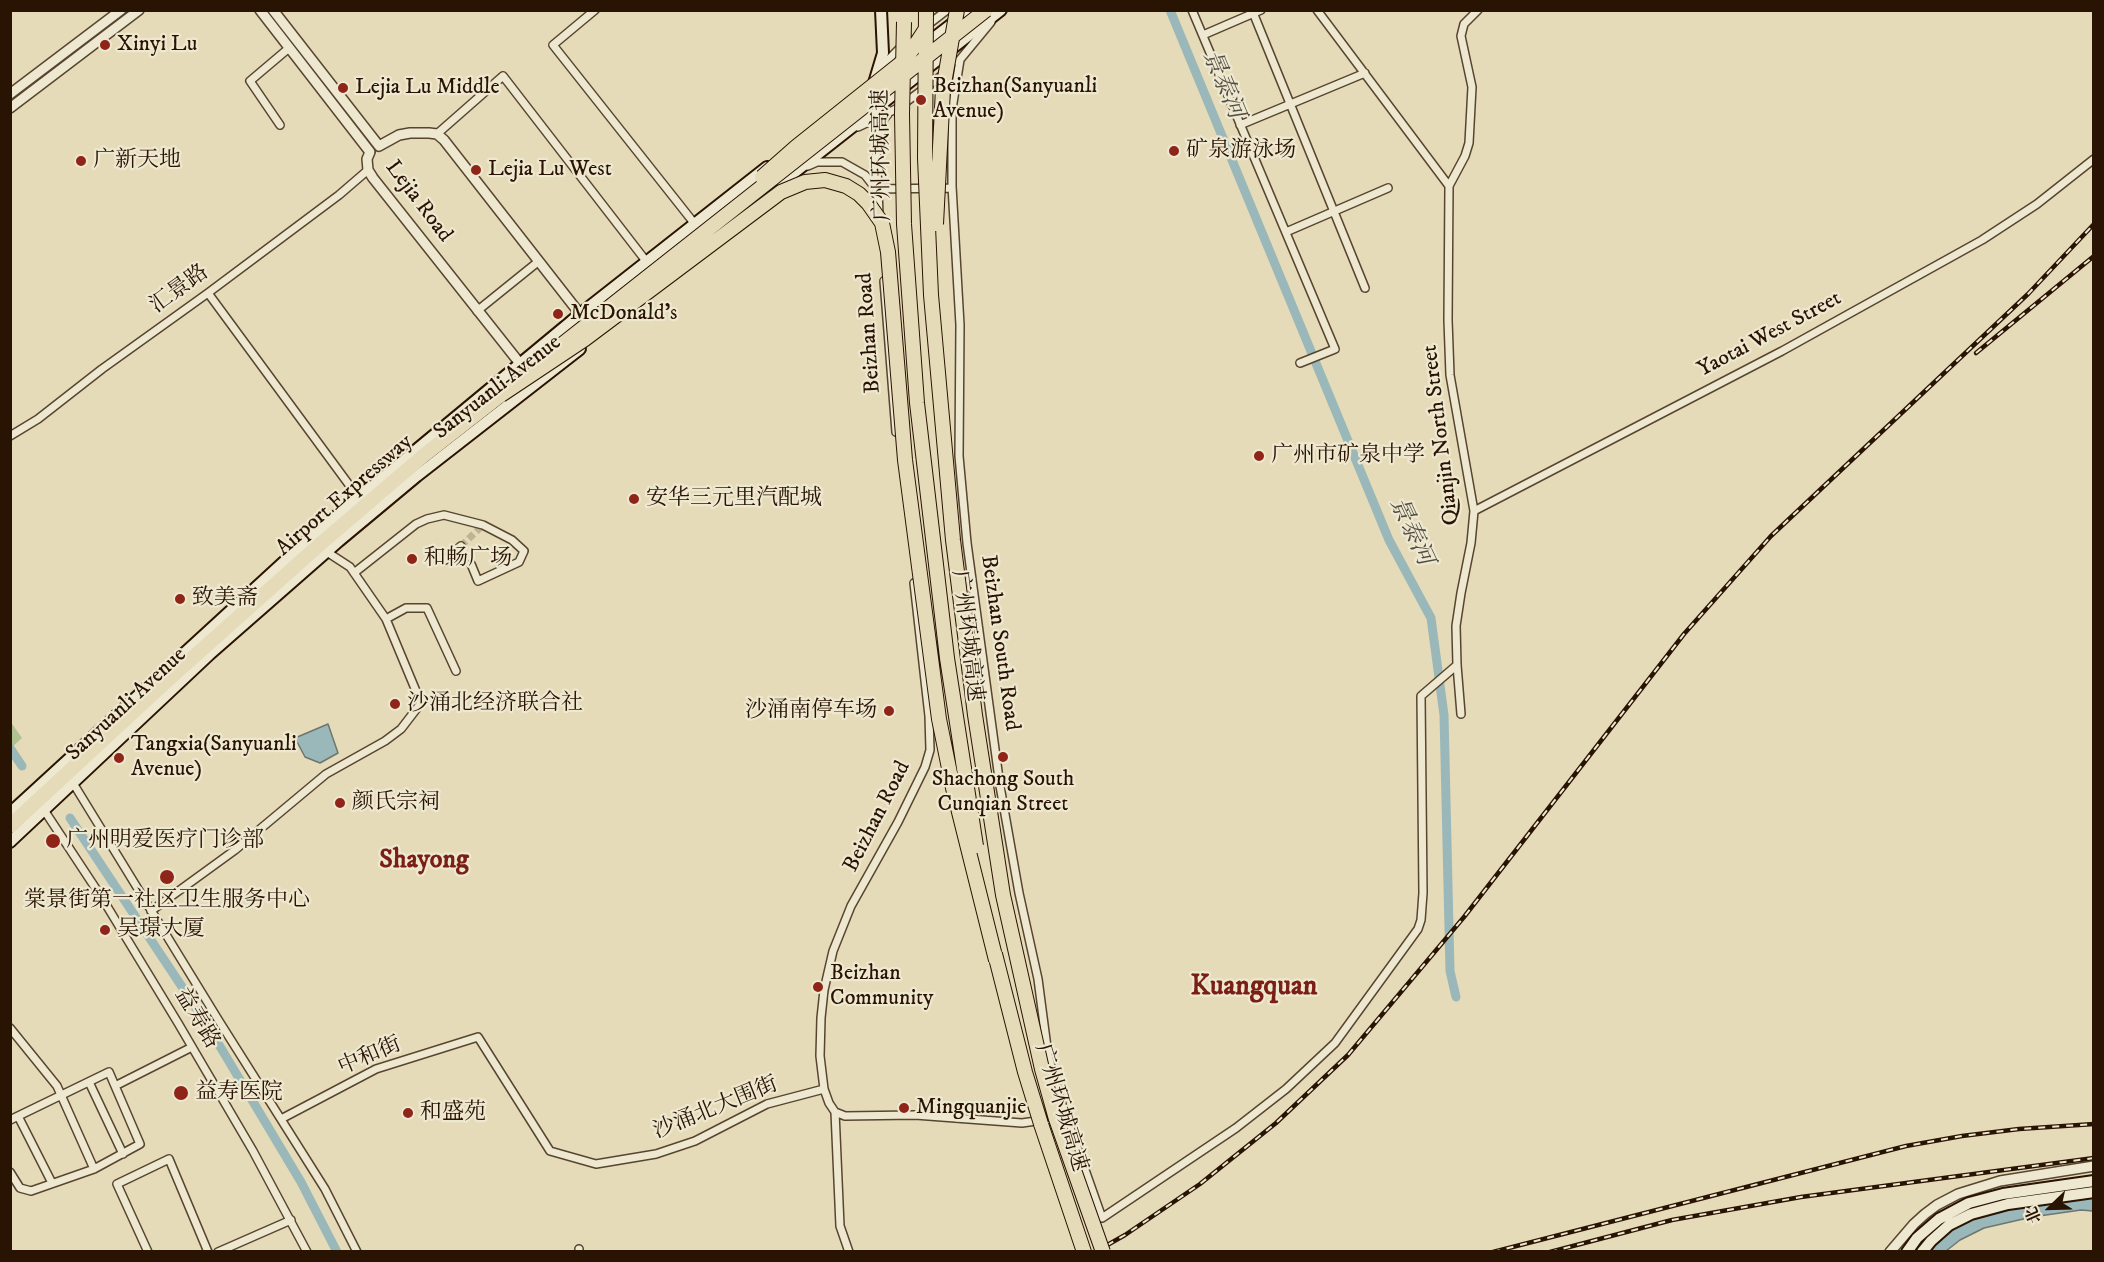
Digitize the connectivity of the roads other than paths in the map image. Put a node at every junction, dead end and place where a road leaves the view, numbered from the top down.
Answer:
1 (121, 10) edge
2 (139, 10) edge
3 (260, 10) edge
4 (273, 10) edge
5 (595, 10) edge
6 (881, 10) edge
7 (926, 10) edge
8 (933, 10) edge
9 (947, 10) edge
10 (957, 10) edge
11 (970, 10) edge
12 (986, 10) edge
13 (1192, 10) edge
14 (1261, 10) edge
15 (1317, 10) edge
16 (1478, 10) edge
17 (1000, 11) edge
18 (1252, 12) edge
19 (904, 14) edge
20 (1203, 35) junction
21 (289, 48) junction
22 (960, 60) junction
23 (1365, 73) junction
24 (874, 83) junction
25 (10, 94) edge
26 (1291, 104) junction
27 (10, 108) edge
28 (888, 114) junction
29 (1240, 124) junction
30 (280, 125) dead end
31 (844, 132) junction
32 (437, 134) junction
33 (379, 146) junction
34 (370, 152) junction
35 (2094, 159) edge
36 (368, 170) junction
37 (794, 171) junction
38 (1449, 186) junction
39 (952, 188) junction
40 (1389, 188) dead end
41 (877, 189) junction
42 (1334, 211) junction
43 (722, 217) junction
44 (694, 223) junction
45 (1286, 232) junction
46 (539, 261) junction
47 (646, 261) junction
48 (1365, 288) dead end
49 (208, 292) junction
50 (477, 311) junction
51 (580, 314) junction
52 (934, 346) junction
53 (1300, 363) dead end
54 (519, 364) junction
55 (536, 384) junction
56 (501, 395) junction
57 (10, 436) edge
58 (358, 496) junction
59 (1474, 511) junction
60 (460, 546) tunnel mouth
61 (327, 552) junction
62 (446, 560) dead end
63 (471, 564) dead end
64 (354, 573) junction
65 (386, 619) junction
66 (1457, 665) junction
67 (456, 671) dead end
68 (1461, 714) dead end
69 (73, 783) junction
70 (44, 810) junction
71 (10, 813) edge
72 (10, 826) edge
73 (10, 842) edge
74 (151, 911) junction
75 (996, 960) junction
76 (10, 1028) edge
77 (192, 1047) junction
78 (89, 1082) junction
79 (115, 1086) junction
80 (824, 1089) junction
81 (61, 1095) junction
82 (835, 1112) junction
83 (18, 1116) junction
84 (1066, 1116) junction
85 (281, 1119) junction
86 (10, 1120) edge
87 (550, 1151) joint
88 (123, 1154) junction
89 (2094, 1166) edge
90 (94, 1169) junction
91 (10, 1172) edge
92 (2094, 1181) edge
93 (52, 1184) junction
94 (2094, 1192) edge
95 (291, 1220) junction
96 (148, 1251) edge
97 (207, 1251) edge
98 (218, 1251) edge
99 (307, 1251) edge
100 (357, 1251) edge
101 (849, 1251) edge
102 (1084, 1251) edge
103 (1103, 1251) edge
104 (1890, 1251) edge
105 (1907, 1251) edge
106 (1922, 1251) edge

1 - 25 street
2 - 27 street
3 - 21 street, Lejia Road
4 - 33 street, Lejia Road
5 - 44 street
6 - 24 main road
7 - 52 highway, 广州环城高速, bridge
8 - 43 highway, bridge
9 - 24 street
10 - 52 highway, bridge
11 - 24 main road, Sanyuanli Avenue
12 - 43 highway, bridge
13 - 20 street
14 - 18 street
15 - 23 street
16 - 38 street
17 - 22 street
17 - 31 main road, Sanyuanli Avenue
18 - 20 street
18 - 26 street
19 - 75 highway, 广州环城高速, bridge
20 - 29 street
21 - 30 street
21 - 34 street, Lejia Road
22 - 28 street
22 - 39 street, Beizhan South Road
23 - 26 street
23 - 38 street
24 - 44 main road, Sanyuanli Avenue
26 - 29 street
26 - 42 street
28 - 31 street
28 - 41 street, Beizhan Road
29 - 45 street
31 - 37 main road, Sanyuanli Avenue
32 - 33 street, Lejia Road
32 - 46 street
32 - 47 street
33 - 34 street
34 - 36 street, Lejia Road
35 - 59 street, Yaotai West Street
36 - 49 street, 汇景路
36 - 50 street, Lejia Road
37 - 41 street
37 - 55 main road, Sanyuanli Avenue
38 - 59 street, Qianjin North Street
39 - 41 street
39 - 84 street, Beizhan South Road
40 - 42 street
41 - 80 street, Beizhan Road
42 - 45 street
42 - 48 street
43 - 56 highway, Airport Expressway, bridge
44 - 47 main road, Sanyuanli Avenue
45 - 53 street
46 - 50 street
46 - 51 street
47 - 51 main road, Sanyuanli Avenue
49 - 57 street, 汇景路
49 - 58 street
50 - 54 street, Lejia Road
51 - 54 main road, Sanyuanli Avenue
52 - 103 highway, 广州环城高速, bridge
54 - 55 street, Lejia Road
54 - 56 main road, Sanyuanli Avenue
55 - 56 main road, Sanyuanli Avenue
56 - 58 main road, Sanyuanli Avenue
56 - 61 main road, Sanyuanli Avenue
56 - 72 highway, Airport Expressway
56 - 75 highway, bridge
58 - 71 main road, Sanyuanli Avenue
59 - 66 street, Qianjin North Street
60 - 62 street
61 - 64 street
61 - 69 main road, Sanyuanli Avenue
63 - 64 street
64 - 65 street
65 - 67 street
65 - 74 street
66 - 68 street, Qianjin North Street
66 - 84 street, Beizhan South Road
69 - 70 main road, Sanyuanli Avenue
69 - 74 street
70 - 73 main road, Sanyuanli Avenue
70 - 77 street, 益寿路
74 - 85 street
75 - 102 highway, 广州环城高速, bridge
76 - 81 street
77 - 79 street
77 - 95 street, 益寿路
78 - 79 street
78 - 81 street
78 - 88 street
79 - 88 street
80 - 82 street, Beizhan Road
80 - 87 street, 沙涌北大围街
81 - 83 street
81 - 90 street
82 - 84 street
82 - 101 street
83 - 86 street
83 - 93 street
85 - 87 street, 中和街
85 - 100 street
88 - 90 street
89 - 104 street
90 - 93 street
91 - 93 street
92 - 105 main road
94 - 106 main road
95 - 98 street
95 - 99 street, 益寿路
96 - 97 street

